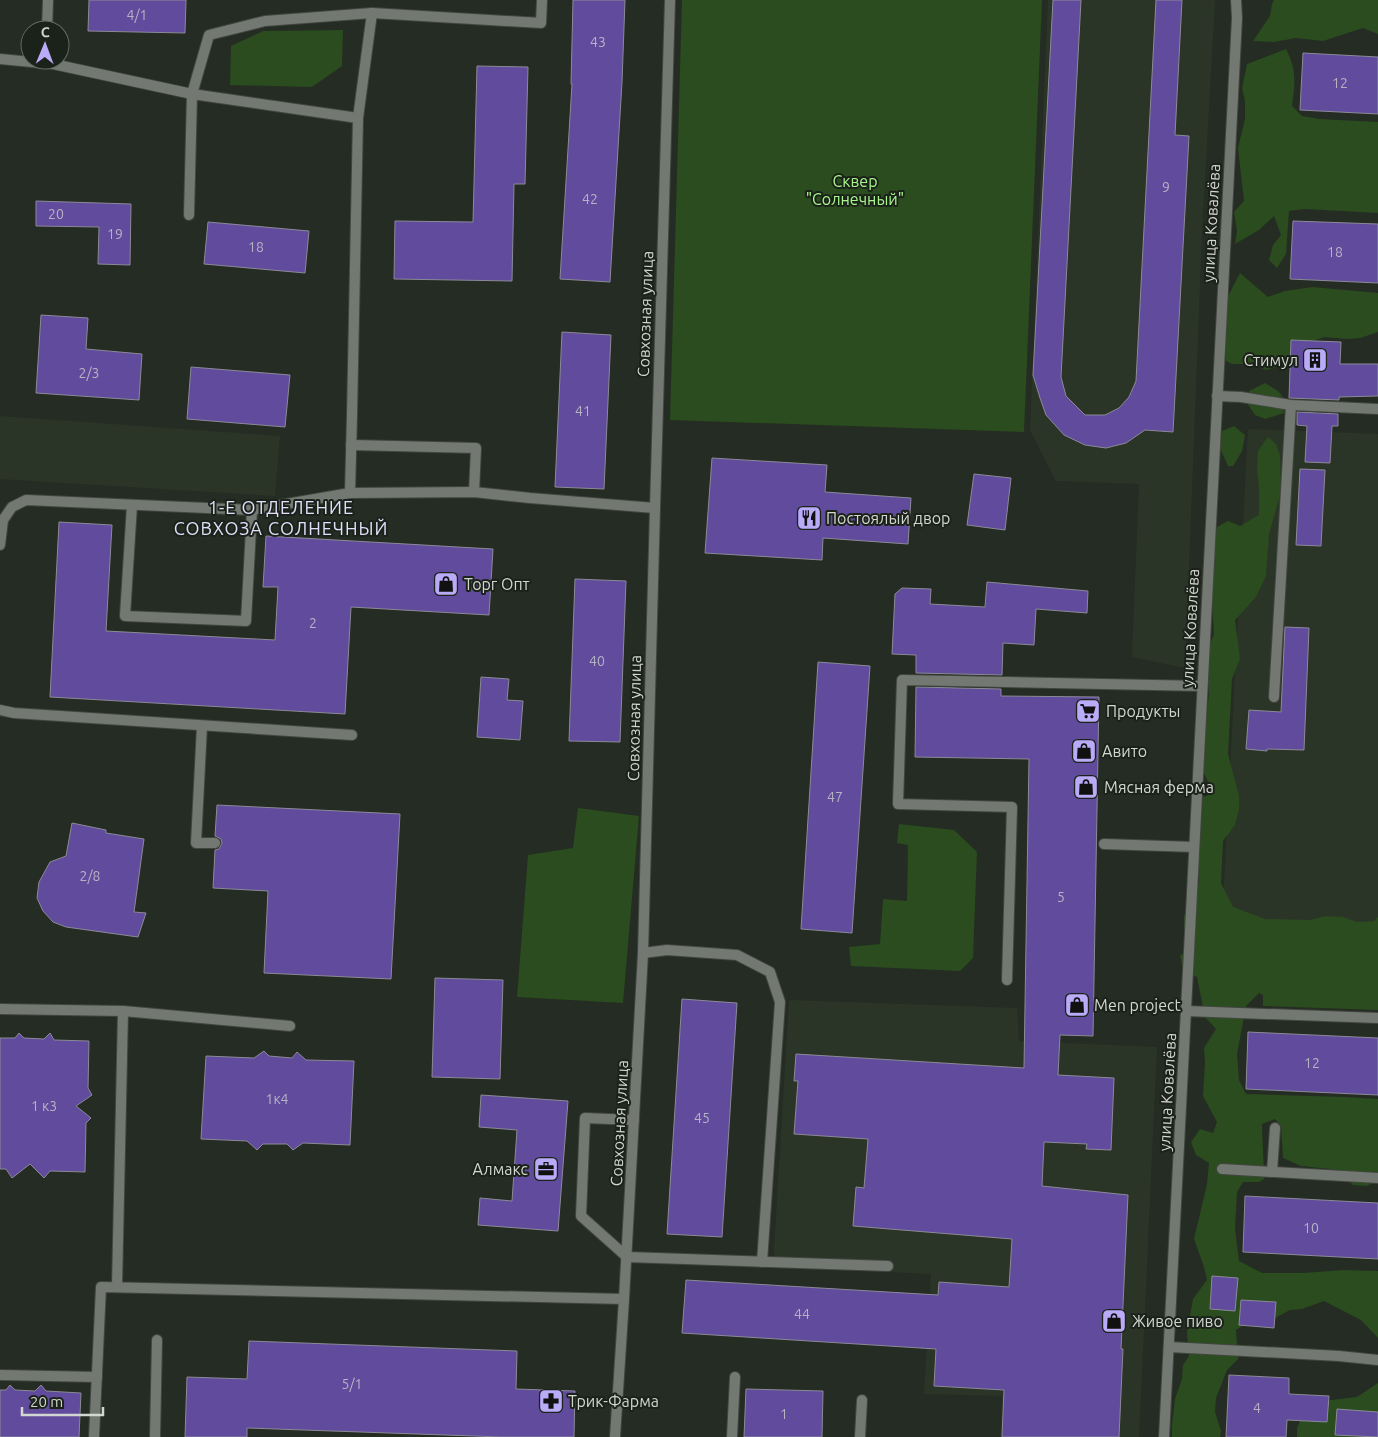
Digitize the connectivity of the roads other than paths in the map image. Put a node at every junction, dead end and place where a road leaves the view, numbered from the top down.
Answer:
1 (48, 0) edge
2 (542, 0) edge
3 (670, 0) edge
4 (1236, 0) edge
5 (372, 13) junction
6 (47, 20) edge
7 (0, 59) edge
8 (20, 60) edge
9 (70, 66) edge
10 (192, 94) junction
11 (358, 118) junction
12 (188, 215) dead end
13 (1217, 396) junction
14 (1291, 405) junction
15 (1378, 409) edge
16 (352, 445) junction
17 (474, 492) junction
18 (350, 493) junction
19 (132, 505) junction
20 (654, 508) junction
21 (252, 510) junction
22 (1, 520) edge
23 (0, 545) edge
24 (1202, 686) junction
25 (1274, 697) dead end
26 (0, 710) edge
27 (202, 726) junction
28 (352, 736) dead end
29 (215, 843) dead end
30 (1104, 844) dead end
31 (1194, 847) junction
32 (643, 953) junction
33 (1007, 980) dead end
34 (0, 1010) edge
35 (123, 1011) junction
36 (1186, 1011) junction
37 (1378, 1018) edge
38 (290, 1026) dead end
39 (634, 1120) junction
40 (1275, 1128) dead end
41 (1222, 1169) dead end
42 (1272, 1172) junction
43 (1378, 1178) edge
44 (627, 1257) junction
45 (762, 1262) junction
46 (888, 1266) dead end
47 (117, 1287) junction
48 (624, 1299) junction
49 (157, 1340) dead end
50 (1169, 1347) junction
51 (1378, 1360) edge
52 (0, 1375) edge
53 (97, 1377) junction
54 (735, 1377) dead end
55 (862, 1400) dead end
56 (94, 1437) edge
57 (155, 1437) edge
58 (614, 1437) edge
59 (732, 1437) edge
60 (860, 1437) edge
61 (1164, 1437) edge

1 - 6 street
2 - 5 street
3 - 20 street, Совхозная улица
4 - 13 street, улица Ковалёва
5 - 10 street
5 - 11 street
7 - 8 street
9 - 10 street
10 - 11 street
10 - 12 street
11 - 16 street
13 - 14 street
13 - 24 street, улица Ковалёва
14 - 15 street
14 - 25 street
16 - 17 street
16 - 18 street
17 - 18 street
17 - 20 street
18 - 21 street
19 - 21 street
19 - 21 street
19 - 22 street
20 - 32 street, Совхозная улица
22 - 23 street
24 - 31 street, улица Ковалёва
24 - 33 street
26 - 27 street
27 - 28 street
27 - 29 street
30 - 31 street
31 - 36 street, улица Ковалёва
32 - 39 street, Совхозная улица
32 - 45 street
34 - 35 street
35 - 38 street
35 - 47 street
36 - 37 street
36 - 50 street, улица Ковалёва
39 - 44 street, Совхозная улица
39 - 44 street
40 - 42 street
41 - 42 street
42 - 43 street
44 - 45 street
44 - 48 street, Совхозная улица
45 - 46 street
47 - 48 street
47 - 53 street
48 - 58 street, Совхозная улица
49 - 57 street
50 - 51 street
50 - 61 street, улица Ковалёва
52 - 53 street
53 - 56 street
54 - 59 street
55 - 60 street

